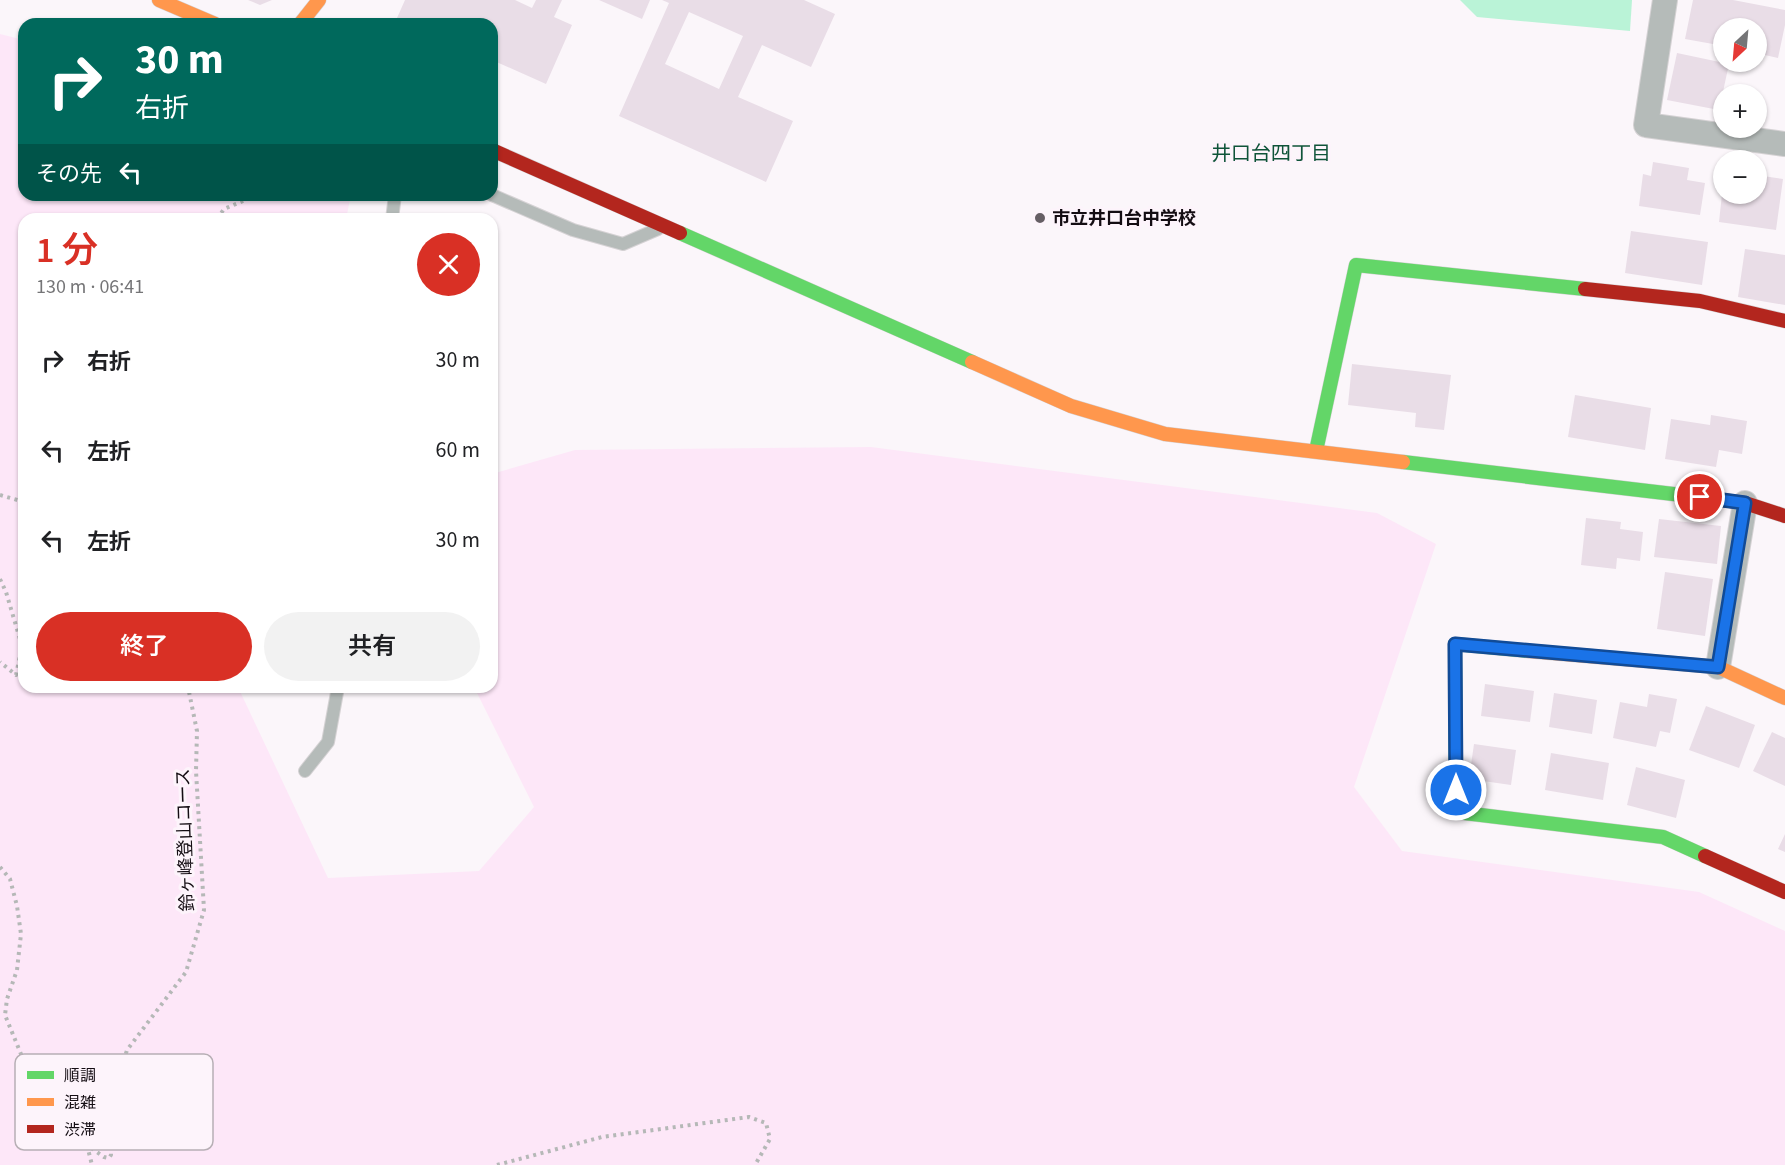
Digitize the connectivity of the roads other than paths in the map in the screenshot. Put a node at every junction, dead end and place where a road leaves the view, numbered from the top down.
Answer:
1 (159, 0) edge
2 (319, 0) edge
3 (1665, 0) edge
4 (201, 18) edge
5 (305, 18) edge
6 (1785, 144) edge
7 (498, 153) edge
8 (498, 198) edge
9 (663, 227) junction
10 (1785, 321) edge
11 (1316, 451) junction
12 (1745, 503) junction
13 (1785, 516) edge
14 (1718, 667) junction
15 (337, 693) edge
16 (1785, 698) edge
17 (304, 771) dead end
18 (1785, 892) edge

1 - 4 street
2 - 5 street
3 - 6 street
7 - 9 street
8 - 9 lane
9 - 11 street
10 - 11 street
11 - 12 street
12 - 13 street
12 - 14 street
14 - 16 street
14 - 18 street
15 - 17 lane

